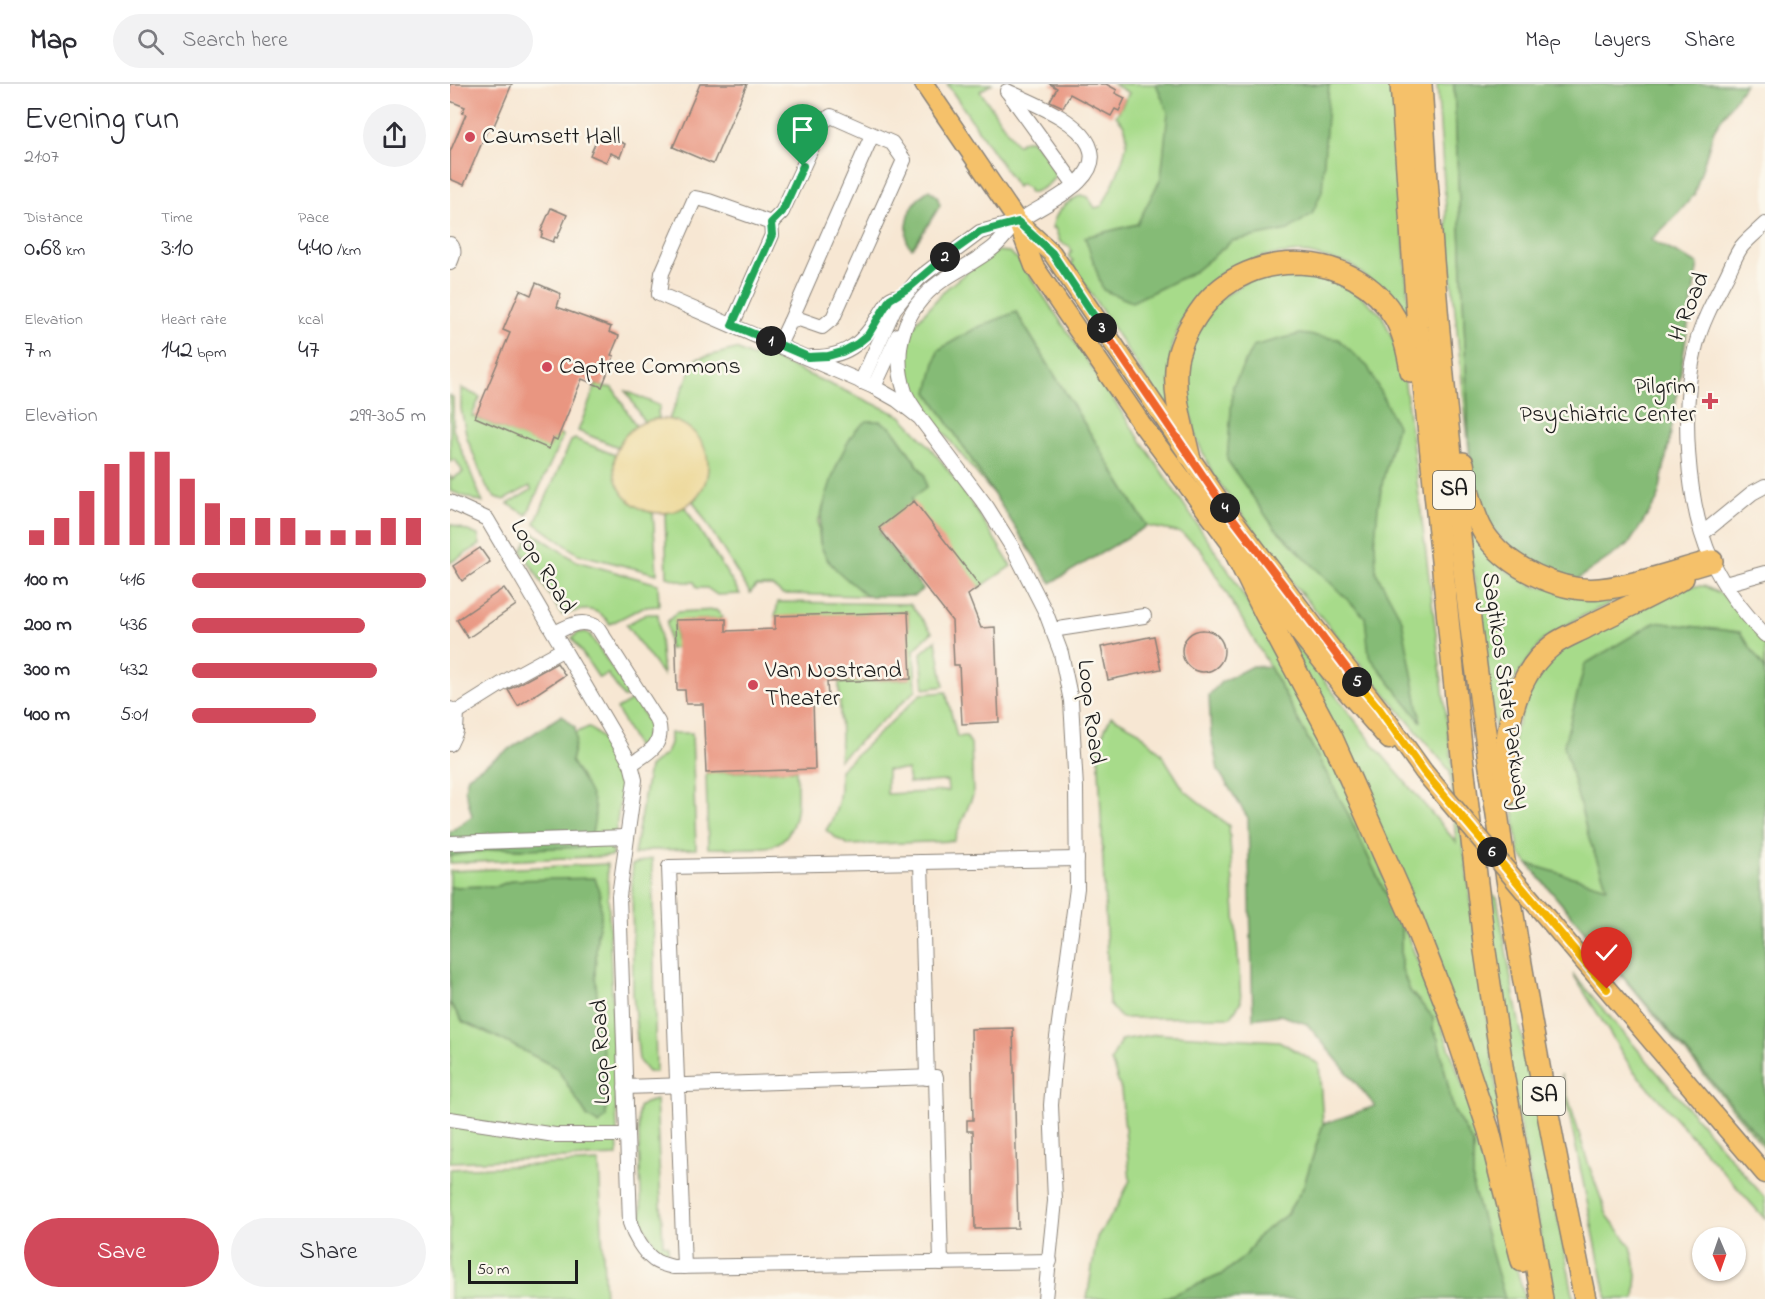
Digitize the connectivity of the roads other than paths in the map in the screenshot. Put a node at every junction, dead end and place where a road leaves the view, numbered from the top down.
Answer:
1 (924, 84) edge
2 (1401, 84) edge
3 (1421, 84) edge
4 (1006, 87) edge
5 (872, 135) junction
6 (1075, 185) junction
7 (1018, 222) junction
8 (771, 223) junction
9 (1765, 224) edge
10 (450, 244) edge
11 (450, 262) edge
12 (911, 286) junction
13 (1434, 288) junction
14 (907, 320) junction
15 (790, 322) junction
16 (732, 325) junction
17 (779, 345) junction
18 (808, 357) junction
19 (861, 382) junction
20 (874, 387) junction
21 (920, 418) junction
22 (1189, 455) junction
23 (1433, 483) junction
24 (1765, 486) edge
25 (450, 502) edge
26 (1702, 533) junction
27 (1233, 548) junction
28 (1712, 561) junction
29 (1765, 573) edge
30 (1725, 584) junction
31 (1144, 616) dead end
32 (1052, 630) junction
33 (555, 633) junction
34 (1765, 635) edge
35 (564, 649) junction
36 (454, 711) edge
37 (450, 744) edge
38 (630, 764) junction
39 (1424, 772) junction
40 (626, 837) junction
41 (450, 843) edge
42 (1077, 859) junction
43 (921, 862) junction
44 (1508, 893) junction
45 (927, 1078) junction
46 (678, 1085) junction
47 (626, 1087) junction
48 (450, 1119) edge
49 (627, 1135) junction
50 (1765, 1174) edge
51 (1050, 1261) junction
52 (941, 1263) junction
53 (684, 1267) junction
54 (1045, 1299) edge
55 (1532, 1299) edge
56 (1542, 1299) edge
57 (1585, 1299) edge

1 - 7 main road
2 - 23 highway, Sagtikos State Parkway / SA
3 - 13 highway, Sagtikos State Parkway / SA
4 - 6 street
4 - 6 street
5 - 8 street
5 - 15 street
5 - 15 street
6 - 7 street
7 - 12 street
7 - 14 street
7 - 22 main road
7 - 27 main road
8 - 16 street
8 - 16 street, Loop Road
9 - 26 street, H Road
10 - 11 street
12 - 18 street
12 - 19 street
13 - 28 highway
13 - 44 highway, Sagtikos State Parkway / SA
14 - 20 street
14 - 21 street
15 - 17 street
16 - 17 street, Loop Road
17 - 18 street, Loop Road
18 - 19 street, Loop Road
19 - 20 street, Loop Road
20 - 21 street, Loop Road
21 - 32 street, Loop Road
22 - 23 highway
22 - 39 main road
23 - 56 highway, Sagtikos State Parkway / SA
24 - 26 street
25 - 33 street, Loop Road
26 - 28 street, H Road
27 - 39 main road
27 - 55 highway
28 - 30 street, H Road
28 - 44 highway
29 - 30 street
30 - 34 street, H Road
31 - 32 street
32 - 42 street, Loop Road
33 - 35 street, Loop Road
33 - 38 street
35 - 36 street
35 - 38 street, Loop Road
36 - 37 street
38 - 40 street, Loop Road
39 - 50 main road, bridge
40 - 41 street
40 - 47 street, Loop Road
42 - 43 street
42 - 51 street, Loop Road
43 - 45 street
43 - 46 street
44 - 57 highway, Sagtikos State Parkway / SA
45 - 46 street
45 - 52 street
46 - 47 street
46 - 53 street
47 - 49 street, Loop Road
48 - 49 street
49 - 53 street, Loop Road
51 - 52 street, Loop Road
51 - 54 street, Loop Road
52 - 53 street, Loop Road

